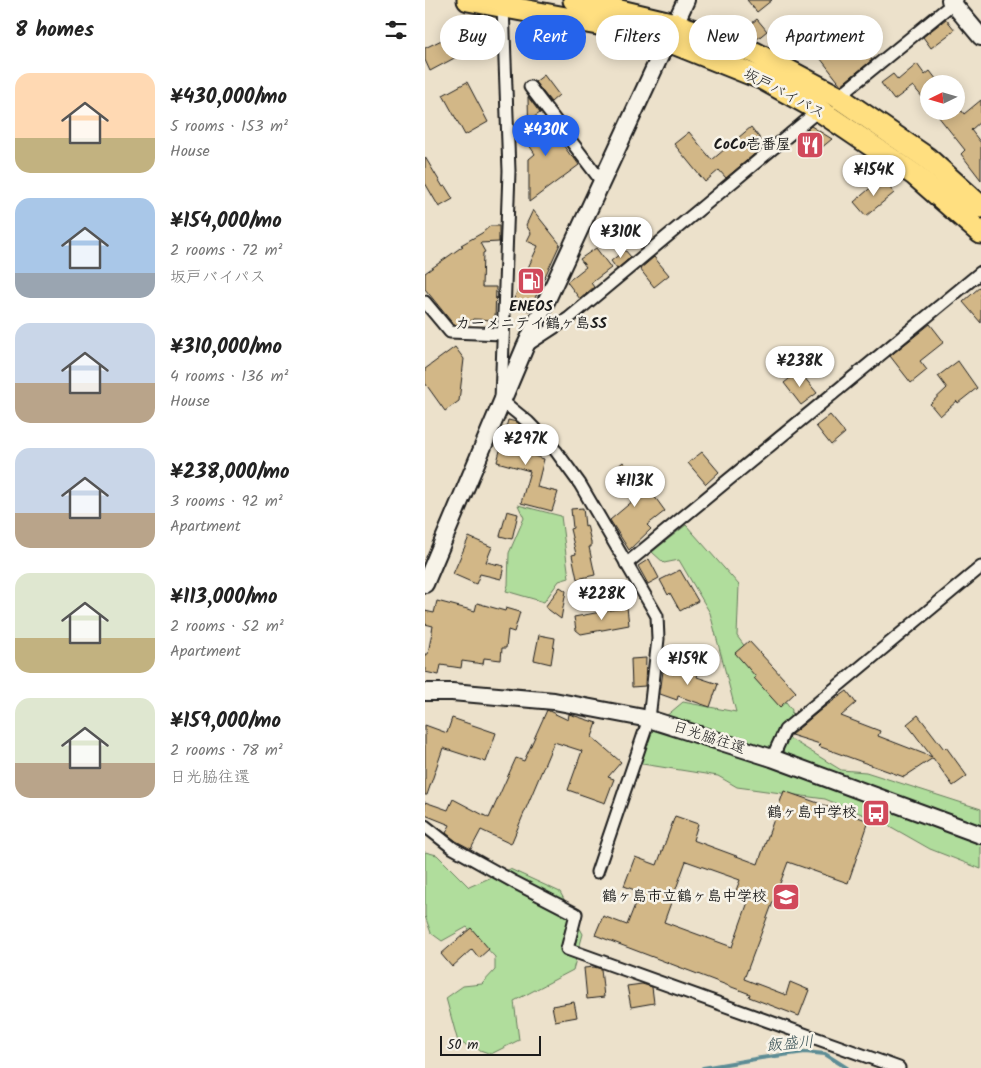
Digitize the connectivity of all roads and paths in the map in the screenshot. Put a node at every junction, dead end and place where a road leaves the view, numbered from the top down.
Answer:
1 (468, 0) edge
2 (574, 0) edge
3 (686, 0) edge
4 (953, 1) edge
5 (503, 6) junction
6 (629, 15) edge
7 (679, 16) edge
8 (596, 23) edge
9 (679, 34) edge
10 (679, 36) edge
11 (981, 37) edge
12 (659, 60) edge
13 (529, 87) dead end
14 (837, 97) junction
15 (819, 110) junction
16 (602, 182) junction
17 (981, 207) edge
18 (981, 233) edge
19 (981, 272) edge
20 (425, 302) edge
21 (503, 334) junction
22 (525, 347) junction
23 (501, 400) junction
24 (626, 564) junction
25 (981, 566) edge
26 (425, 584) edge
27 (425, 692) edge
28 (649, 719) junction
29 (772, 758) junction
30 (425, 826) edge
31 (981, 835) edge
32 (597, 872) dead end
33 (899, 1068) edge

1 - 5 highway, 坂戸バイパス
2 - 6 highway, 坂戸バイパス
3 - 7 main road
4 - 11 main road
4 - 14 street
5 - 8 highway, 坂戸バイパス
5 - 21 street
9 - 14 highway, 坂戸バイパス
10 - 15 highway, 坂戸バイパス
12 - 16 main road
13 - 16 street
14 - 17 highway, 坂戸バイパス
15 - 18 highway, 坂戸バイパス
15 - 22 street
16 - 22 main road
19 - 24 street
20 - 21 street
21 - 23 street
22 - 23 main road
23 - 24 street
23 - 26 main road
24 - 28 street
25 - 29 street
27 - 28 main road, 日光脇往還
28 - 29 main road, 日光脇往還
28 - 32 street
29 - 31 main road, 日光脇往還
30 - 33 street

